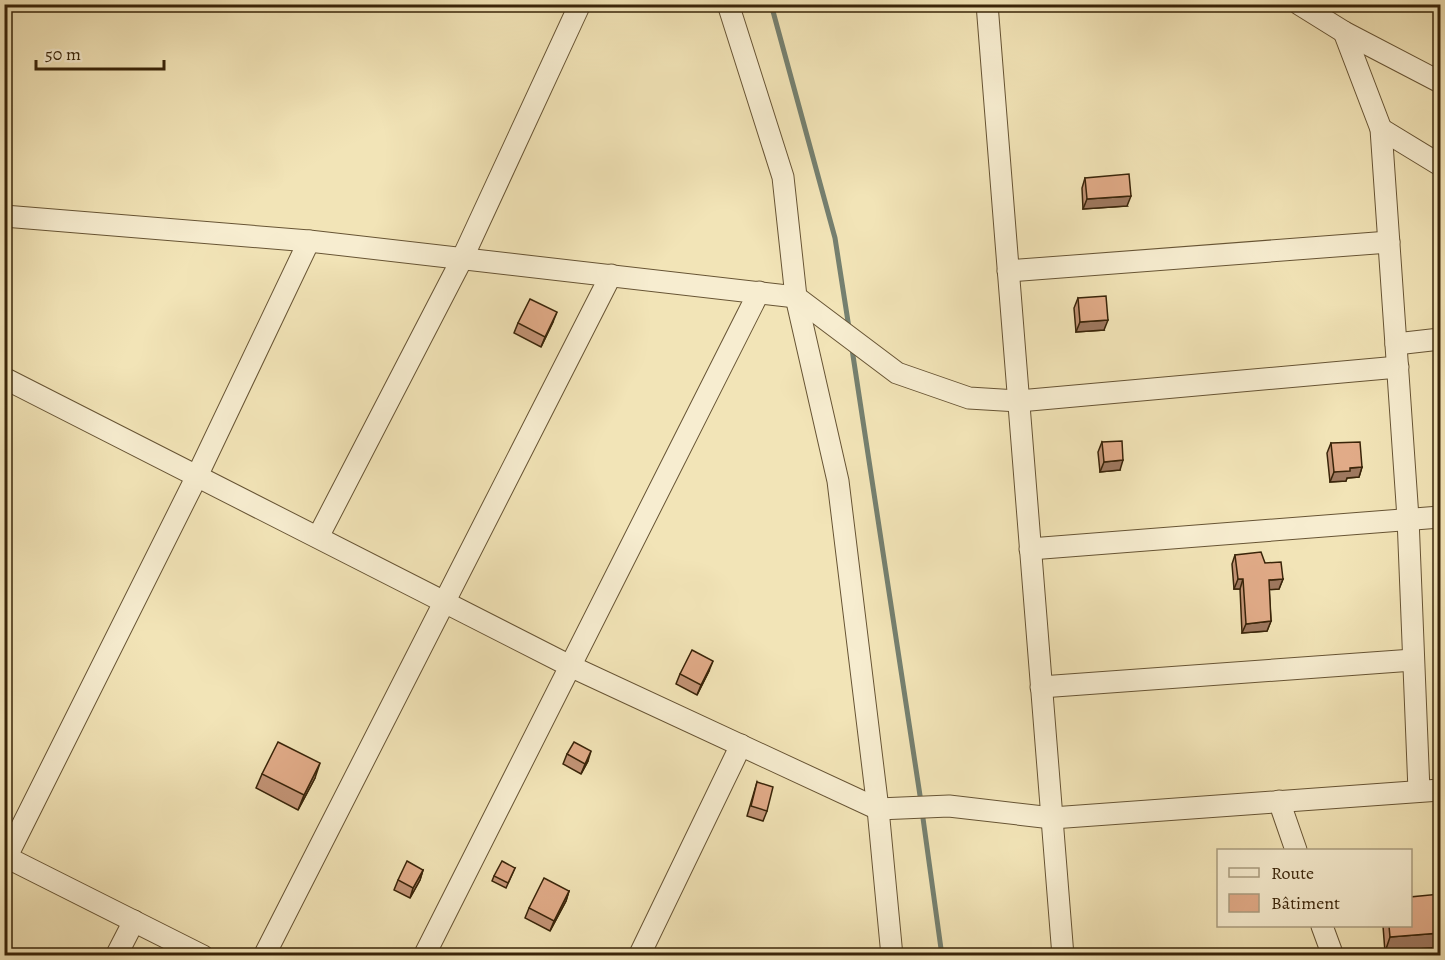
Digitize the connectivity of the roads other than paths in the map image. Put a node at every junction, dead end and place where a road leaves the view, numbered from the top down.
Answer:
1 (580, 4) edge
2 (728, 4) edge
3 (987, 4) edge
4 (1299, 4) edge
5 (1344, 32) junction
6 (1440, 82) edge
7 (1381, 129) junction
8 (1440, 165) edge
9 (4, 216) edge
10 (309, 241) junction
11 (1389, 242) junction
12 (462, 259) junction
13 (1008, 272) junction
14 (611, 275) junction
15 (759, 292) junction
16 (796, 297) junction
17 (1440, 339) edge
18 (1396, 344) junction
19 (1398, 367) junction
20 (4, 378) edge
21 (1018, 401) junction
22 (197, 476) junction
23 (1440, 517) edge
24 (1408, 518) junction
25 (318, 537) junction
26 (1030, 549) junction
27 (444, 602) junction
28 (1413, 660) junction
29 (570, 666) junction
30 (1041, 687) junction
31 (741, 745) junction
32 (1440, 790) edge
33 (1419, 791) junction
34 (1279, 801) junction
35 (878, 809) junction
36 (1052, 818) junction
37 (1296, 849) edge
38 (5, 858) edge
39 (134, 921) junction
40 (1322, 927) edge
41 (116, 956) edge
42 (203, 956) edge
43 (264, 956) edge
44 (424, 956) edge
45 (639, 956) edge
46 (892, 956) edge
47 (1063, 956) edge
48 (1333, 956) edge

1 - 12 street
2 - 16 street
3 - 13 street
4 - 5 street
5 - 6 street
5 - 7 street
7 - 8 street
7 - 11 street
9 - 10 street
10 - 12 street
10 - 22 street
11 - 13 street
11 - 18 street
12 - 14 street
12 - 25 street
13 - 21 street
14 - 15 street
14 - 27 street
15 - 16 street
15 - 29 street
16 - 21 street
16 - 35 street
17 - 18 street
18 - 19 street
19 - 21 street
19 - 24 street
20 - 22 street
21 - 26 street
22 - 25 street
22 - 38 street
23 - 24 street
24 - 26 street
24 - 28 street
25 - 27 street
26 - 30 street
27 - 29 street
27 - 43 street
28 - 30 street
28 - 33 street
29 - 31 street
29 - 44 street
30 - 36 street
31 - 35 street
31 - 45 street
32 - 33 street
33 - 34 street
34 - 36 street
34 - 37 street
35 - 36 street
35 - 46 street
36 - 47 street
38 - 39 street
39 - 41 street
39 - 42 street
40 - 48 street

